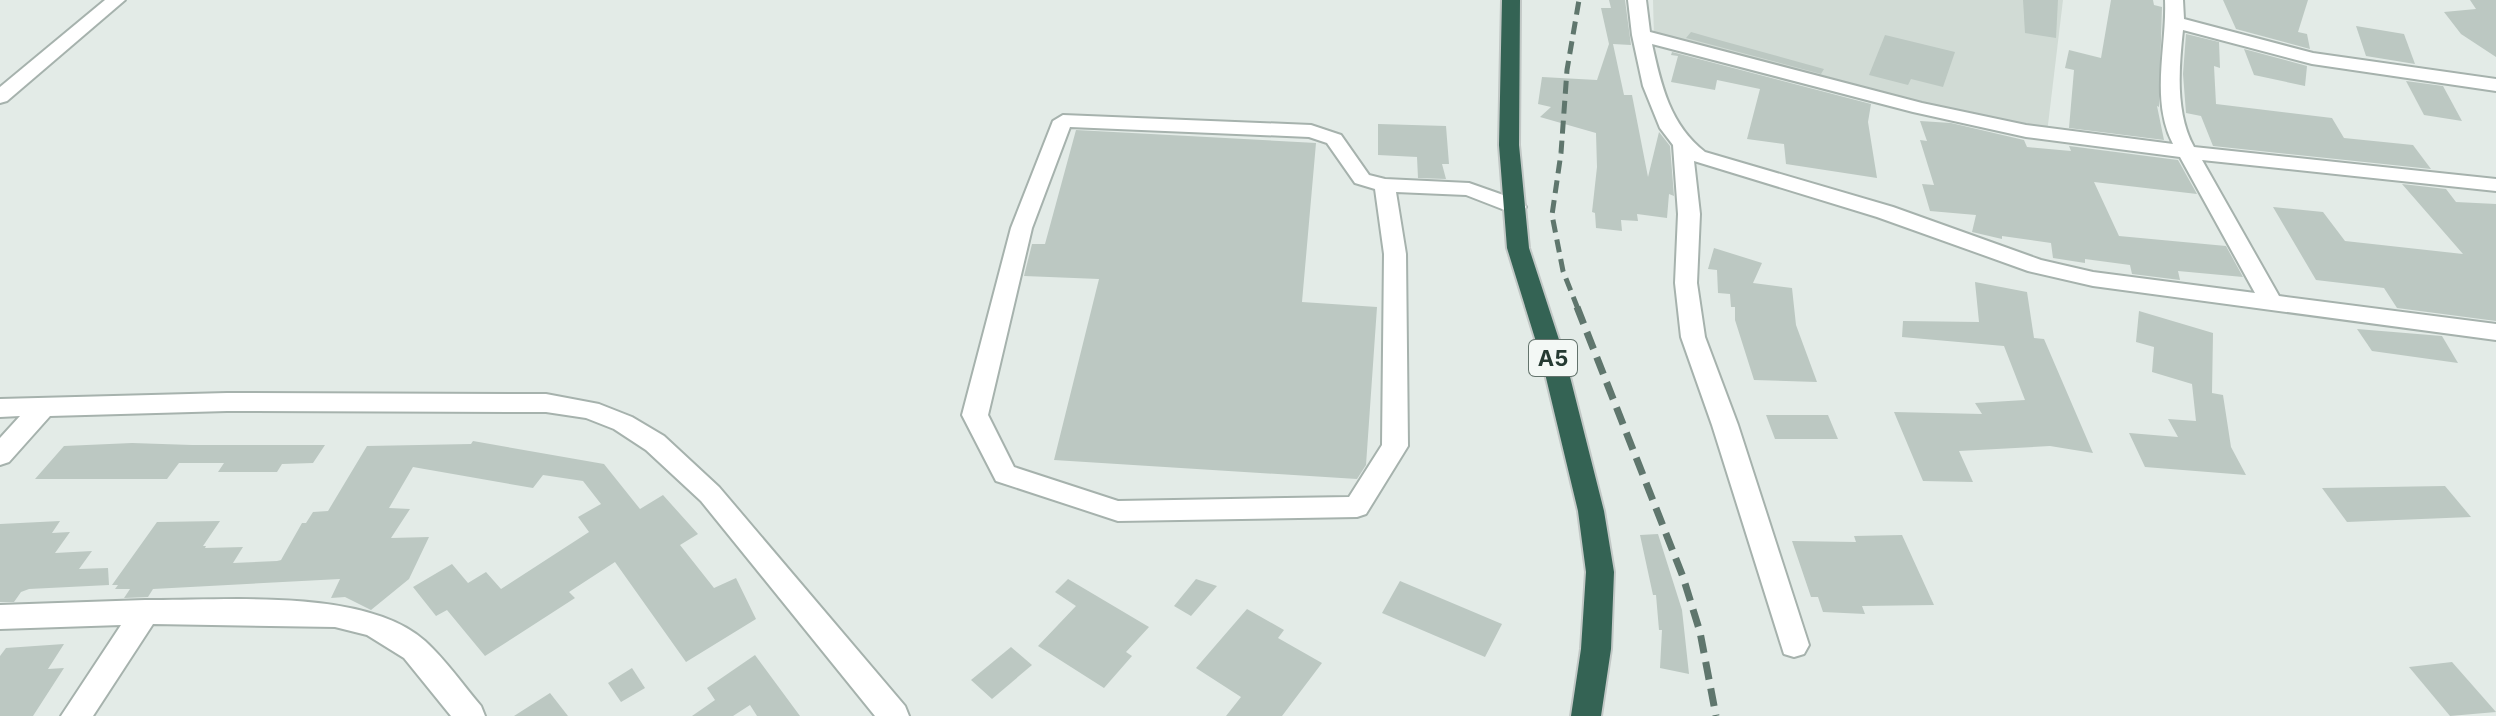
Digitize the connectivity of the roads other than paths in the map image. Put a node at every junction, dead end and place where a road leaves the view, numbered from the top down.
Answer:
1 (116, 0) edge
2 (1511, 0) edge
3 (1637, 0) edge
4 (2174, 0) edge
5 (2175, 22) junction
6 (1641, 35) junction
7 (2496, 85) edge
8 (0, 97) edge
9 (1682, 147) junction
10 (2186, 150) junction
11 (1385, 185) junction
12 (2496, 185) edge
13 (1515, 207) junction
14 (2273, 305) junction
15 (2496, 332) edge
16 (0, 408) edge
17 (41, 409) junction
18 (0, 455) edge
19 (145, 612) junction
20 (0, 617) edge
21 (1794, 645) dead end
22 (76, 716) edge
23 (470, 716) edge
24 (894, 716) edge
25 (1586, 716) edge

1 - 8 street
2 - 13 highway, A5
3 - 6 street
4 - 5 street
5 - 7 street
5 - 10 street
6 - 9 street
6 - 10 street
9 - 14 street
9 - 21 street
10 - 12 street
10 - 14 street
11 - 11 street
11 - 13 street
13 - 25 highway, A5
14 - 15 street
16 - 17 street
17 - 18 street
17 - 24 street
19 - 20 street
19 - 22 street
19 - 23 street

